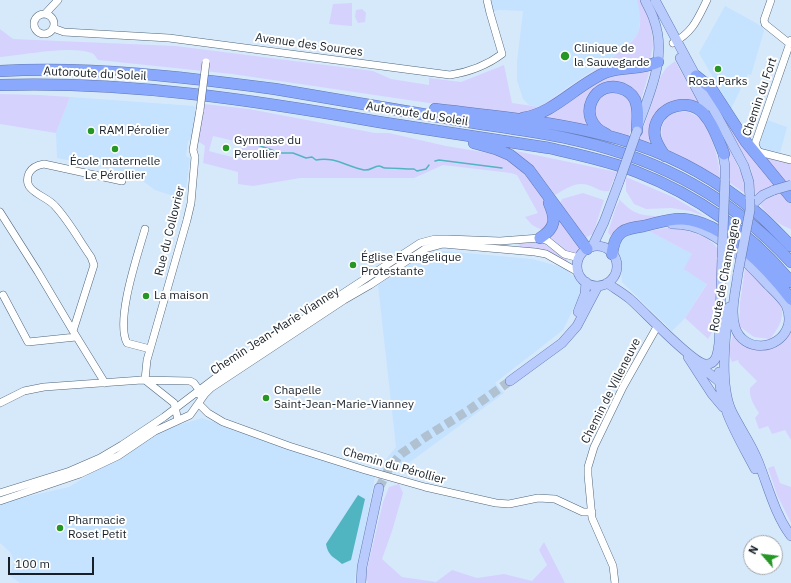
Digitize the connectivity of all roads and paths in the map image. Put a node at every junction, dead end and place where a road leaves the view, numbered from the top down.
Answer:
1 (58, 0) edge
2 (487, 0) edge
3 (645, 0) edge
4 (650, 0) edge
5 (655, 0) edge
6 (707, 0) edge
7 (771, 0) edge
8 (45, 14) junction
9 (53, 28) junction
10 (675, 42) junction
11 (790, 42) edge
12 (206, 62) dead end
13 (658, 62) junction
14 (0, 71) edge
15 (696, 76) junction
16 (0, 85) edge
17 (379, 107) junction
18 (515, 119) junction
19 (380, 122) junction
20 (637, 131) junction
21 (613, 138) junction
22 (724, 154) junction
23 (665, 156) junction
24 (791, 160) edge
25 (122, 181) dead end
26 (791, 185) edge
27 (542, 187) junction
28 (791, 197) edge
29 (752, 204) junction
30 (0, 212) edge
31 (765, 220) junction
32 (649, 225) junction
33 (145, 229) dead end
34 (791, 234) edge
35 (540, 238) junction
36 (791, 246) edge
37 (589, 248) junction
38 (612, 254) junction
39 (579, 258) junction
40 (791, 262) edge
41 (388, 264) junction
42 (578, 272) junction
43 (738, 273) junction
44 (383, 276) junction
45 (586, 282) junction
46 (606, 282) junction
47 (791, 282) edge
48 (3, 295) dead end
49 (791, 299) edge
50 (658, 325) junction
51 (75, 334) junction
52 (719, 343) junction
53 (150, 349) junction
54 (683, 349) junction
55 (536, 362) junction
56 (700, 362) junction
57 (145, 380) junction
58 (510, 381) tunnel mouth
59 (719, 381) junction
60 (105, 383) junction
61 (199, 390) junction
62 (728, 398) junction
63 (0, 403) edge
64 (199, 404) junction
65 (176, 408) junction
66 (724, 408) junction
67 (178, 420) junction
68 (60, 479) junction
69 (51, 481) junction
70 (379, 488) tunnel mouth
71 (0, 493) edge
72 (0, 500) edge
73 (774, 504) junction
74 (592, 512) junction
75 (791, 536) edge
76 (361, 582) edge
77 (615, 583) edge

1 - 8 street
2 - 9 street, Avenue des Sources
3 - 13 main road
4 - 10 main road
5 - 10 main road
6 - 10 street
7 - 11 street
8 - 9 street
8 - 9 street, Avenue des Sources
10 - 15 main road, Route de Champagne
10 - 22 main road, Route de Champagne
11 - 24 street, Chemin du Fort
12 - 53 street, Rue du Collovrier, bridge
13 - 18 highway
13 - 20 main road
14 - 17 highway, Autoroute du Soleil
15 - 28 highway
15 - 29 main road, Route de Champagne
16 - 19 highway, Autoroute du Soleil
17 - 18 highway
17 - 40 highway, Autoroute du Soleil
18 - 21 highway
19 - 27 highway
19 - 47 highway, Autoroute du Soleil
20 - 21 highway
20 - 37 main road, bridge
21 - 23 highway
22 - 23 highway
22 - 52 main road, Route de Champagne, bridge
23 - 31 highway
25 - 51 street
26 - 29 main road, bridge
27 - 35 highway
27 - 37 highway
29 - 43 main road, Route de Champagne, bridge
30 - 51 street
31 - 34 highway
31 - 36 highway
32 - 38 highway
32 - 43 main road
32 - 49 highway
33 - 53 street
35 - 39 street
35 - 41 street, Chemin Jean-Marie Vianney
37 - 38 main road
37 - 39 main road
38 - 46 main road
39 - 42 main road
41 - 44 street
41 - 61 street, Chemin Jean-Marie Vianney
42 - 44 street, Chemin Jean-Marie Vianney
42 - 45 main road
43 - 62 main road, Route de Champagne
44 - 64 street, Chemin Jean-Marie Vianney
45 - 46 main road
45 - 55 main road
46 - 50 main road
46 - 55 main road
48 - 51 street
50 - 54 main road
50 - 74 street, Chemin de Villeneuve
51 - 60 street
52 - 56 main road
52 - 59 main road, Route de Champagne
53 - 57 street, Rue du Collovrier
54 - 56 main road
54 - 66 main road
55 - 58 main road
56 - 59 main road
57 - 60 street
57 - 61 street
57 - 65 street
59 - 62 main road
59 - 66 main road, Route de Champagne
60 - 63 street
61 - 64 street
61 - 65 street, Chemin Jean-Marie Vianney
62 - 73 main road, Route de Champagne
64 - 67 street, Chemin Jean-Marie Vianney
64 - 74 street, Chemin du Pérollier
65 - 67 street
65 - 68 street, Chemin Jean-Marie Vianney
66 - 73 main road, Route de Champagne
67 - 68 street, Chemin Jean-Marie Vianney
68 - 69 street, Chemin Jean-Marie Vianney
69 - 71 street, Chemin Jean-Marie Vianney
69 - 72 street, Chemin Jean-Marie Vianney
70 - 76 main road
73 - 75 main road, Route de Champagne
74 - 77 street, Chemin de Villeneuve

